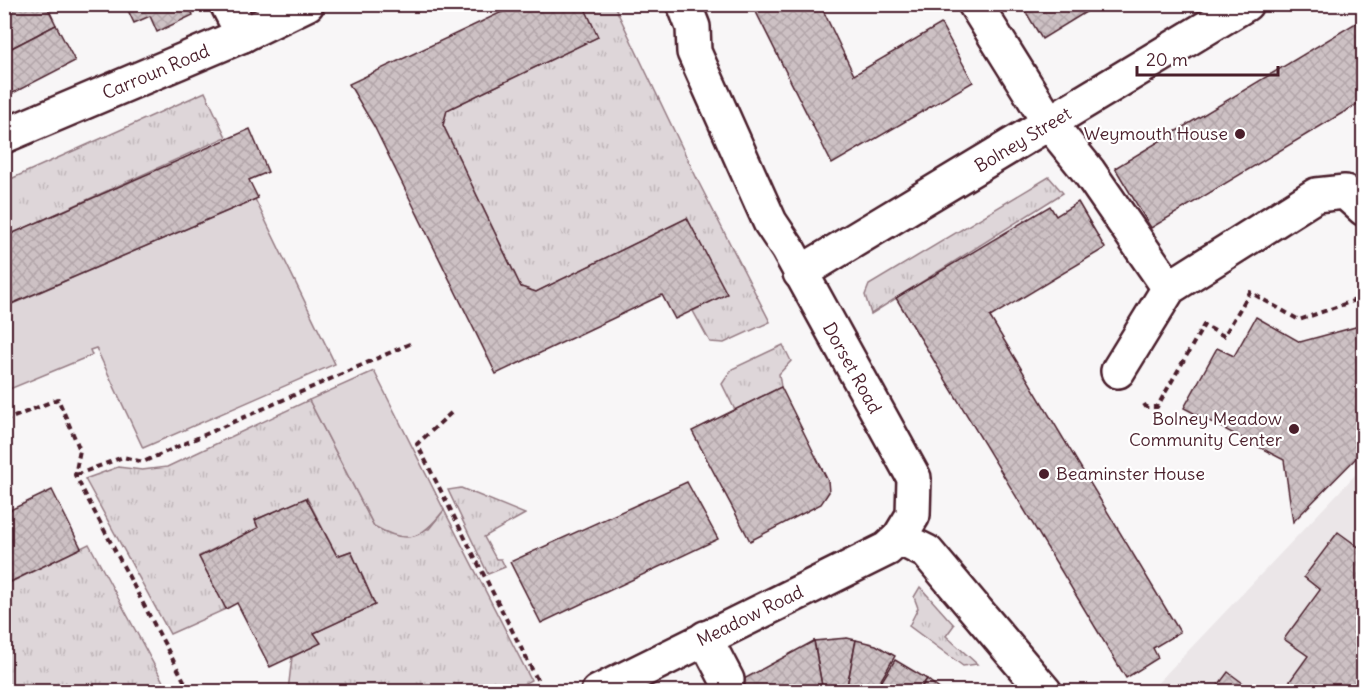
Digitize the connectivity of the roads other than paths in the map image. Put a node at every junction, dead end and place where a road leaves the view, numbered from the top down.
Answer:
1 (227, 4) edge
2 (307, 4) edge
3 (684, 4) edge
4 (975, 4) edge
5 (1246, 4) edge
6 (243, 35) junction
7 (1050, 124) junction
8 (4, 136) edge
9 (1364, 209) edge
10 (800, 273) junction
11 (1169, 288) junction
12 (1118, 371) road end
13 (899, 538) junction
14 (705, 638) junction
15 (727, 680) dead end
16 (598, 692) edge
17 (1045, 692) edge

1 - 6 street
2 - 6 street, Carroun Road
3 - 10 street, Dorset Road
4 - 7 street
5 - 7 street, Bolney Street
6 - 8 street, Carroun Road
7 - 10 street, Bolney Street
7 - 11 street
9 - 11 street
10 - 13 street, Dorset Road
11 - 12 street
13 - 14 street, Meadow Road
13 - 17 street
14 - 15 street
14 - 16 street, Meadow Road

